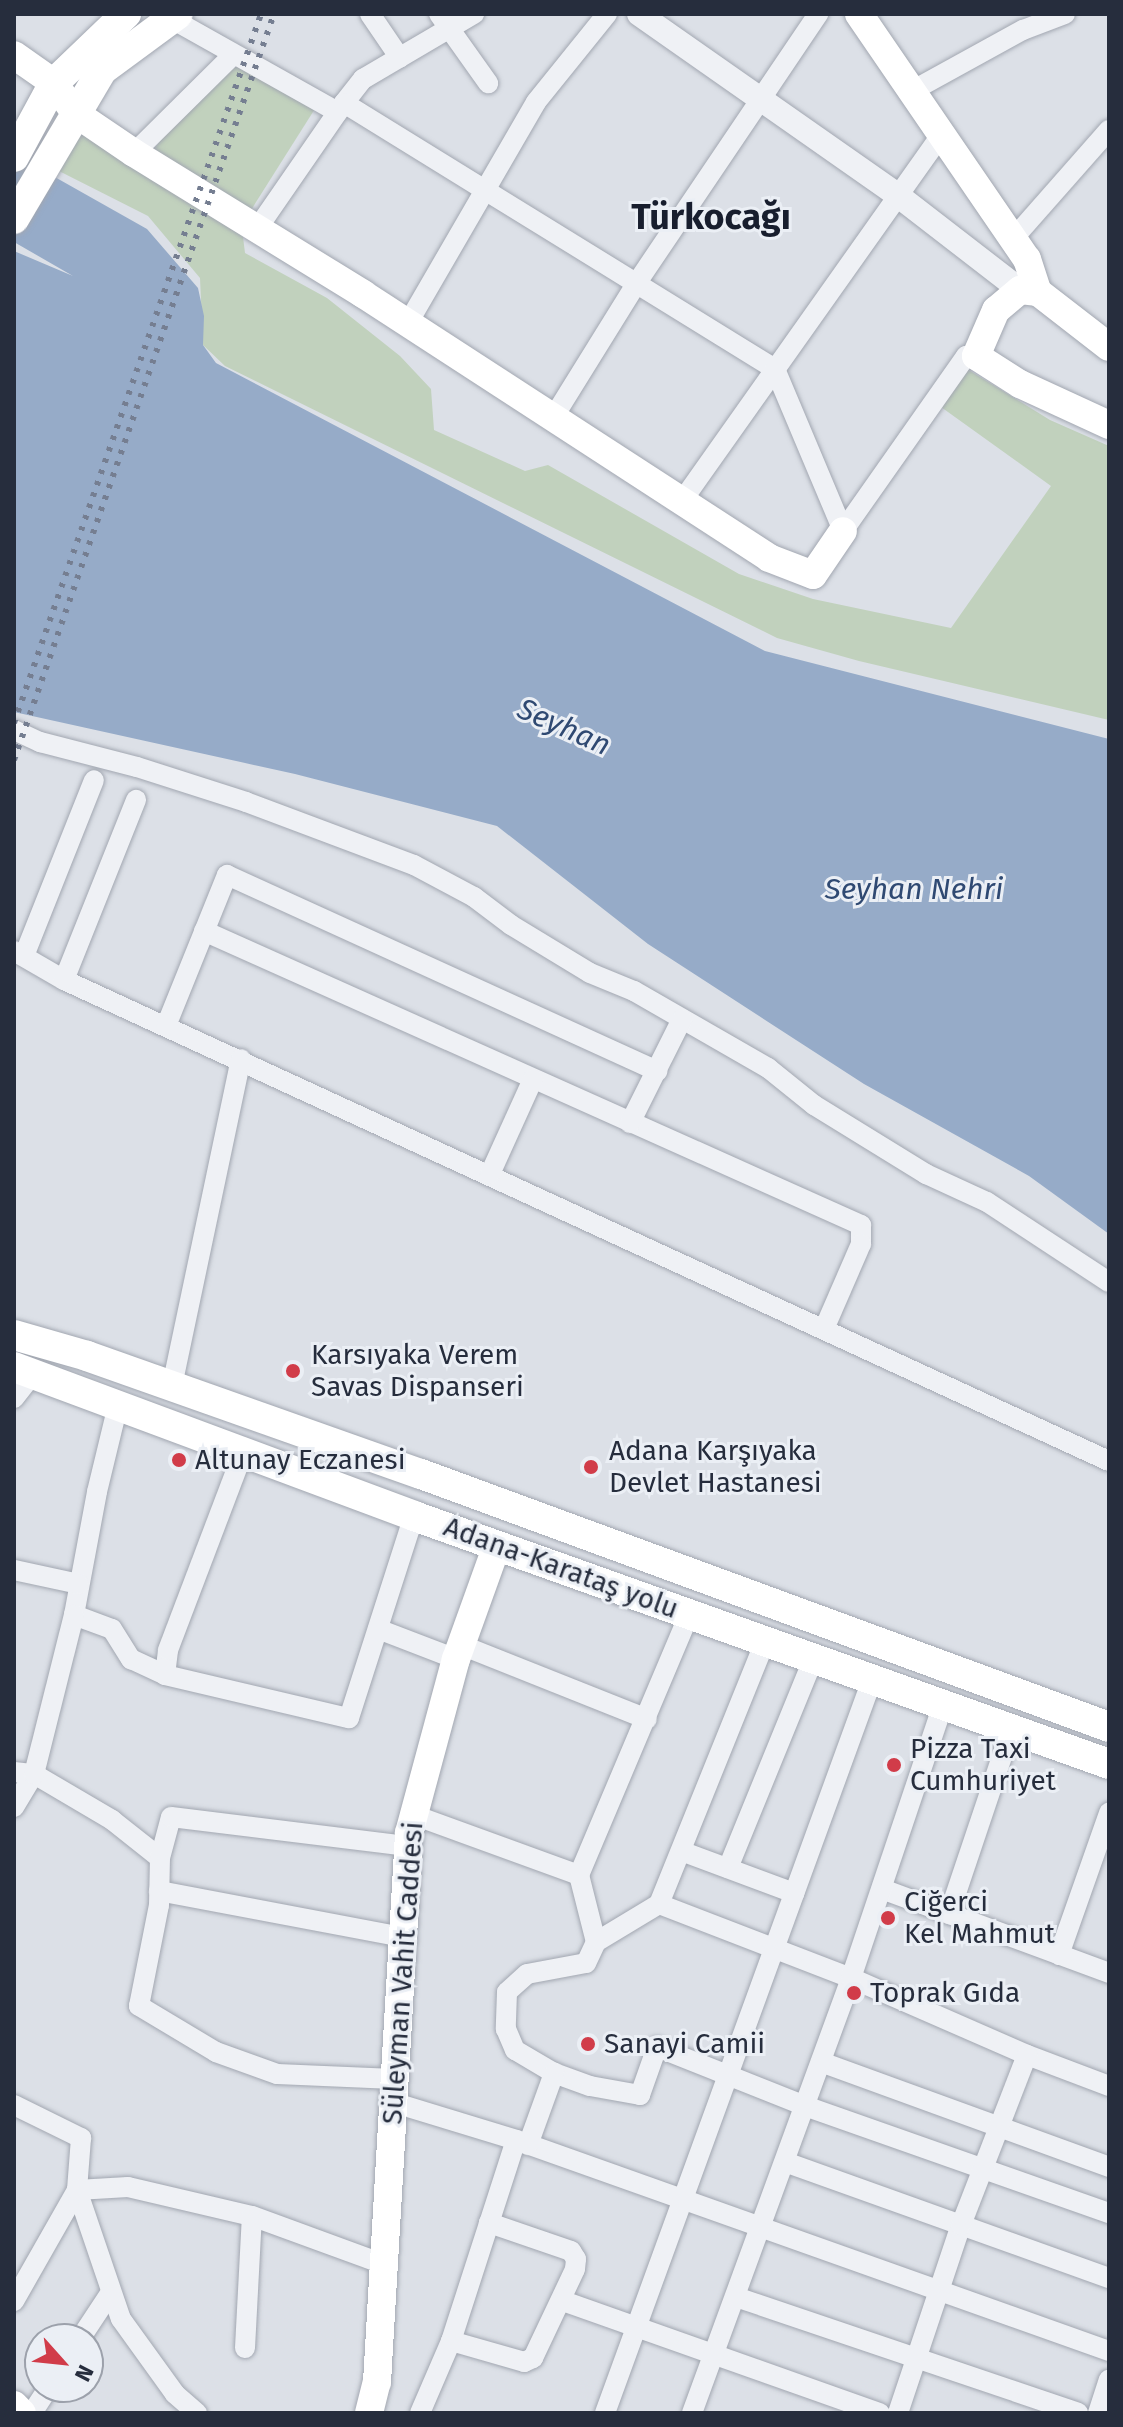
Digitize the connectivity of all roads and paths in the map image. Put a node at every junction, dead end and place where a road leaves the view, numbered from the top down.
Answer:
1 (126, 14) edge
2 (370, 14) edge
3 (474, 14) edge
4 (607, 14) edge
5 (818, 14) edge
6 (859, 14) edge
7 (1063, 14) edge
8 (642, 15) edge
9 (175, 16) edge
10 (444, 21) edge
11 (14, 55) edge
12 (233, 55) junction
13 (400, 58) junction
14 (54, 83) junction
15 (488, 83) dead end
16 (910, 92) junction
17 (758, 98) junction
18 (341, 108) junction
19 (75, 113) junction
20 (1109, 130) edge
21 (940, 137) junction
22 (134, 153) junction
23 (15, 155) edge
24 (485, 190) junction
25 (896, 194) junction
26 (14, 219) edge
27 (257, 229) junction
28 (1012, 240) junction
29 (636, 284) junction
30 (1029, 291) junction
31 (408, 323) junction
32 (1109, 347) edge
33 (976, 356) junction
34 (775, 369) junction
35 (553, 418) junction
36 (1109, 425) edge
37 (682, 501) junction
38 (843, 531) junction
39 (14, 730) edge
40 (94, 780) dead end
41 (136, 800) dead end
42 (204, 931) junction
43 (19, 953) edge
44 (64, 980) junction
45 (682, 1019) junction
46 (166, 1026) junction
47 (241, 1059) junction
48 (657, 1071) junction
49 (533, 1079) junction
50 (630, 1123) junction
51 (490, 1174) junction
52 (1109, 1282) edge
53 (824, 1329) junction
54 (14, 1335) edge
55 (24, 1370) edge
56 (172, 1386) junction
57 (14, 1398) edge
58 (118, 1405) junction
59 (243, 1453) junction
60 (1109, 1461) edge
61 (414, 1516) junction
62 (497, 1545) junction
63 (14, 1570) edge
64 (79, 1584) junction
65 (689, 1614) junction
66 (74, 1615) junction
67 (378, 1629) junction
68 (765, 1642) junction
69 (458, 1652) junction
70 (813, 1660) junction
71 (165, 1675) junction
72 (872, 1680) junction
73 (942, 1707) junction
74 (647, 1719) junction
75 (1012, 1727) junction
76 (1109, 1727) edge
77 (1109, 1764) edge
78 (24, 1773) edge
79 (14, 1807) edge
80 (1109, 1813) edge
81 (414, 1815) junction
82 (408, 1846) junction
83 (681, 1851) junction
84 (160, 1858) junction
85 (728, 1868) junction
86 (579, 1875) junction
87 (882, 1889) junction
88 (159, 1891) junction
89 (794, 1893) junction
90 (659, 1904) junction
91 (949, 1914) junction
92 (402, 1937) junction
93 (596, 1942) junction
94 (774, 1948) junction
95 (1059, 1955) junction
96 (1109, 1973) edge
97 (851, 1978) junction
98 (1027, 2055) junction
99 (821, 2062) junction
100 (554, 2073) junction
101 (727, 2073) junction
102 (1109, 2086) edge
103 (393, 2091) junction
104 (14, 2105) edge
105 (805, 2106) junction
106 (997, 2128) junction
107 (522, 2142) junction
108 (785, 2162) junction
109 (1109, 2167) edge
110 (983, 2169) junction
111 (77, 2190) junction
112 (683, 2201) junction
113 (1109, 2213) edge
114 (252, 2216) junction
115 (489, 2223) junction
116 (961, 2225) junction
117 (761, 2229) junction
118 (383, 2264) junction
119 (1109, 2278) edge
120 (111, 2292) junction
121 (939, 2293) junction
122 (736, 2297) junction
123 (14, 2301) edge
124 (563, 2301) junction
125 (91, 2323) edge
126 (635, 2324) junction
127 (451, 2341) junction
128 (245, 2348) dead end
129 (1109, 2351) edge
130 (714, 2354) junction
131 (918, 2359) junction
132 (1109, 2380) edge
133 (14, 2405) edge
134 (22, 2413) edge
135 (197, 2413) edge
136 (370, 2413) edge
137 (420, 2413) edge
138 (605, 2413) edge
139 (692, 2413) edge
140 (880, 2413) edge
141 (898, 2413) edge
142 (1078, 2413) edge
143 (1098, 2413) edge

1 - 14 main road
2 - 13 street
3 - 10 street
4 - 24 street
5 - 17 street
6 - 16 main road
7 - 16 street
8 - 17 street
9 - 12 street
9 - 19 main road
10 - 13 street
10 - 15 street
11 - 14 main road
12 - 18 street
12 - 22 street
13 - 18 street
14 - 19 main road
14 - 23 main road
16 - 21 main road
17 - 25 street
17 - 29 street
18 - 24 street
18 - 27 street
19 - 22 main road
19 - 26 main road
20 - 28 street
21 - 25 street
21 - 28 main road
22 - 27 main road
24 - 29 street
24 - 31 street
25 - 30 street
25 - 34 street
27 - 31 main road
28 - 30 main road
29 - 34 street
29 - 35 street
30 - 32 main road
30 - 33 main road
31 - 35 main road
33 - 36 main road
33 - 38 street
34 - 37 street
34 - 38 street
35 - 37 main road
37 - 38 main road
39 - 45 street
40 - 43 street
41 - 44 street
42 - 46 street
42 - 48 street
42 - 49 street
43 - 44 street
44 - 46 street
45 - 48 street
45 - 52 street
46 - 47 street
47 - 51 street
47 - 56 street
48 - 50 street
49 - 50 street
49 - 51 street
50 - 53 street
51 - 53 street
53 - 60 street
54 - 56 main road, Adana-Karataş yolu
55 - 57 street
55 - 58 main road, Adana-Karataş yolu
56 - 76 main road, Adana-Karataş yolu
58 - 59 main road, Adana-Karataş yolu
58 - 64 street
59 - 61 main road, Adana-Karataş yolu
59 - 71 street
61 - 62 main road, Adana-Karataş yolu
61 - 67 street
62 - 65 main road, Adana-Karataş yolu
62 - 69 main road, Süleyman Vahit Caddesi
63 - 64 street
64 - 66 street
65 - 68 main road, Adana-Karataş yolu
65 - 74 street
66 - 71 street
66 - 78 street
67 - 69 street
67 - 71 street
68 - 70 main road, Adana-Karataş yolu
68 - 83 street
69 - 74 street
69 - 81 main road, Süleyman Vahit Caddesi
70 - 72 main road, Adana-Karataş yolu
70 - 85 street
72 - 73 main road, Adana-Karataş yolu
72 - 89 street
73 - 75 main road, Adana-Karataş yolu
73 - 87 street
74 - 86 street
75 - 77 main road, Adana-Karataş yolu
75 - 91 street
78 - 79 street
78 - 84 street
80 - 95 street
81 - 82 main road, Süleyman Vahit Caddesi
81 - 86 street
82 - 84 street
82 - 92 main road, Süleyman Vahit Caddesi
83 - 85 street
83 - 90 street
84 - 88 street
85 - 89 street
86 - 93 street
87 - 91 street
87 - 97 street
88 - 92 street
88 - 103 street
89 - 94 street
90 - 93 street
90 - 94 street
91 - 95 street
92 - 103 main road, Süleyman Vahit Caddesi
93 - 100 street
94 - 97 street
94 - 101 street
95 - 96 street
97 - 98 street
97 - 99 street
98 - 102 street
98 - 106 street
99 - 105 street
99 - 106 street
100 - 101 street
100 - 107 street
101 - 105 street
101 - 112 street
103 - 107 street
103 - 118 main road, Süleyman Vahit Caddesi
104 - 111 street
105 - 108 street
105 - 110 street
106 - 109 street
106 - 110 street
107 - 112 street
107 - 115 street
108 - 116 street
108 - 117 street
110 - 113 street
110 - 116 street
111 - 114 street
111 - 120 street
111 - 123 street
112 - 117 street
112 - 126 street
114 - 118 street
114 - 128 street
115 - 124 street
115 - 127 street
116 - 119 street
116 - 121 street
117 - 121 street
117 - 122 street
118 - 136 main road, Süleyman Vahit Caddesi
120 - 125 street
120 - 135 street
121 - 129 street
121 - 131 street
122 - 130 street
122 - 131 street
124 - 126 street
124 - 127 street
126 - 130 street
126 - 138 street
127 - 137 street
130 - 139 street
130 - 140 street
131 - 141 street
131 - 142 street
132 - 143 street
133 - 134 main road

